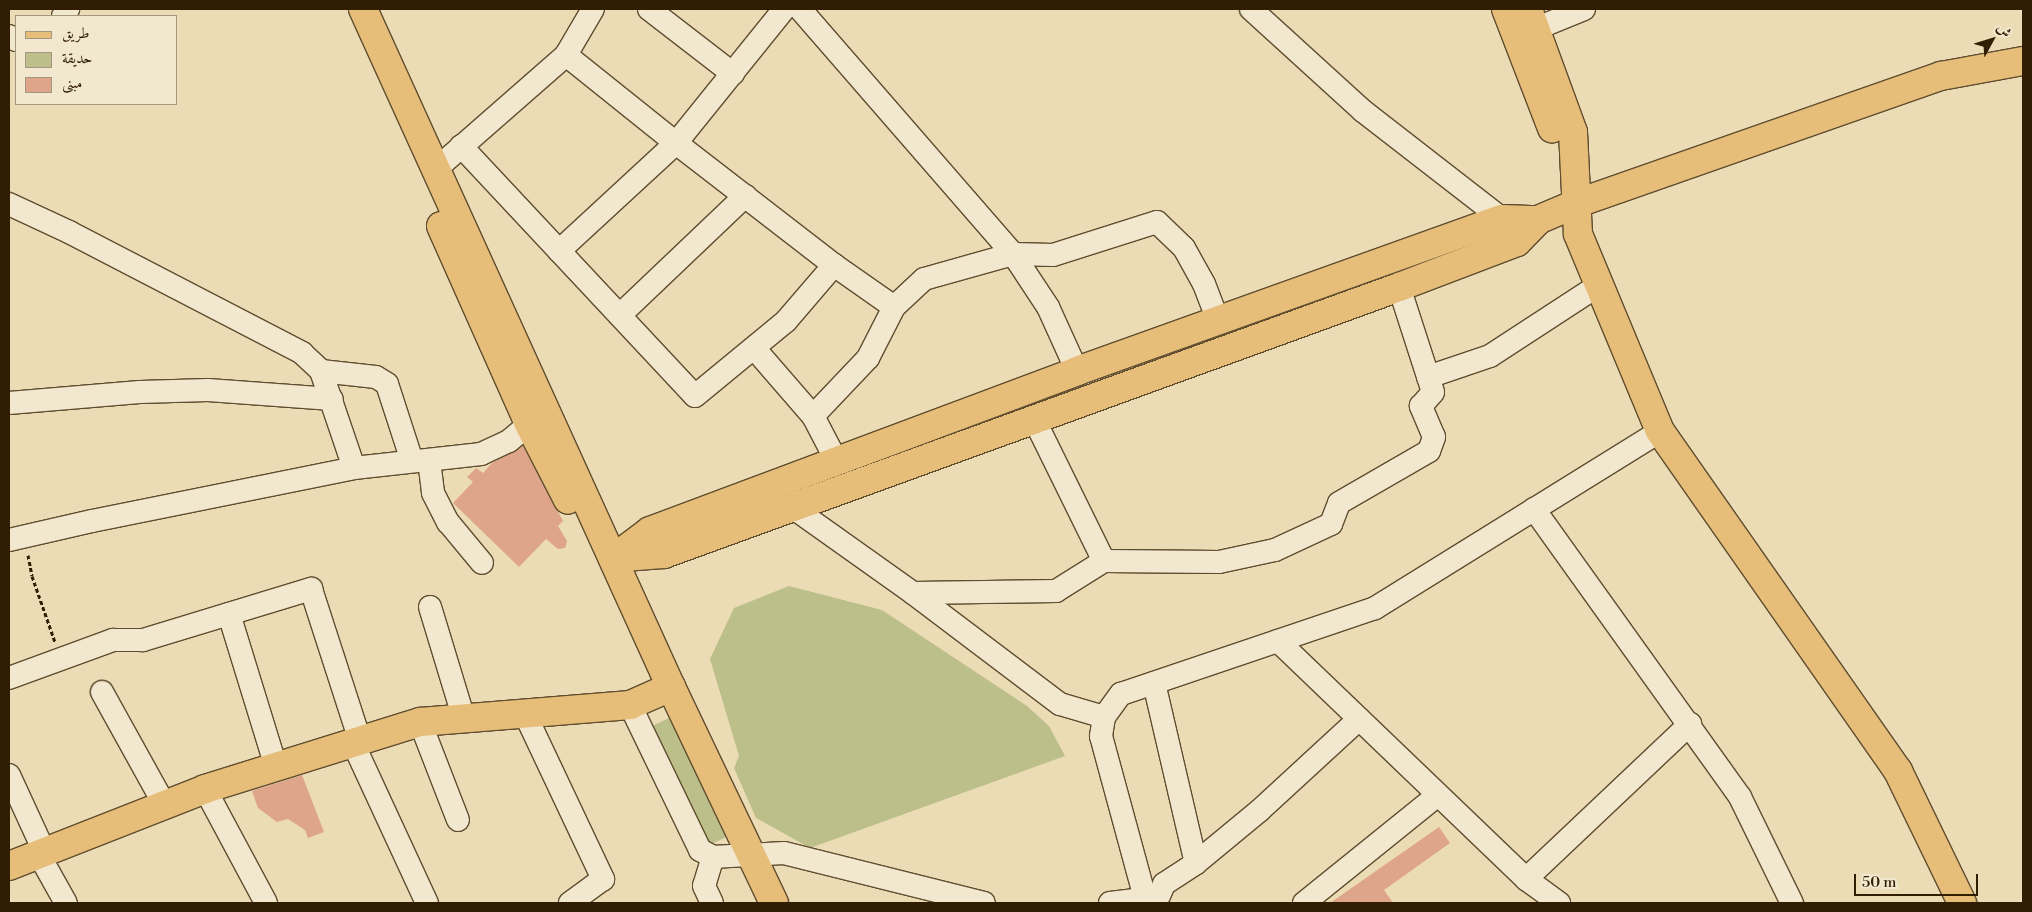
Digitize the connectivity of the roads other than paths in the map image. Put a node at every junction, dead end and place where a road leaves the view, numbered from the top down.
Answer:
1 (346, 9) edge
2 (363, 9) edge
3 (593, 9) edge
4 (648, 9) edge
5 (784, 9) edge
6 (800, 9) edge
7 (1251, 9) edge
8 (1506, 9) edge
9 (1584, 9) edge
10 (1532, 19) edge
11 (566, 54) junction
12 (2023, 61) edge
13 (734, 74) junction
14 (676, 143) junction
15 (461, 146) junction
16 (436, 169) junction
17 (745, 196) junction
18 (1578, 203) junction
19 (9, 204) edge
20 (1502, 219) junction
21 (1538, 220) junction
22 (559, 251) junction
23 (1013, 254) junction
24 (834, 265) junction
25 (1599, 285) junction
26 (1399, 287) junction
27 (894, 307) junction
28 (620, 315) junction
29 (1218, 320) junction
30 (754, 348) junction
31 (321, 370) junction
32 (1077, 371) junction
33 (1428, 377) junction
34 (332, 399) junction
35 (9, 403) edge
36 (813, 416) junction
37 (538, 419) junction
38 (1034, 419) junction
39 (1660, 431) junction
40 (420, 461) junction
41 (837, 462) junction
42 (354, 468) junction
43 (792, 507) junction
44 (1534, 509) junction
45 (17, 538) edge
46 (614, 558) junction
47 (1104, 560) junction
48 (482, 563) dead end
49 (913, 593) junction
50 (430, 607) dead end
51 (229, 614) junction
52 (1278, 641) junction
53 (9, 678) edge
54 (1154, 683) junction
55 (671, 687) junction
56 (102, 692) dead end
57 (630, 705) junction
58 (525, 714) junction
59 (1104, 716) junction
60 (464, 719) junction
61 (1359, 719) junction
62 (420, 722) junction
63 (1690, 724) junction
64 (356, 742) junction
65 (276, 767) junction
66 (9, 776) edge
67 (205, 789) junction
68 (1438, 795) junction
69 (164, 804) junction
70 (458, 820) dead end
71 (41, 852) junction
72 (752, 856) junction
73 (713, 857) junction
74 (1196, 862) junction
75 (9, 866) edge
76 (1526, 880) junction
77 (902, 883) junction
78 (1155, 899) edge
79 (1959, 902) edge
80 (66, 903) edge
81 (266, 903) edge
82 (427, 903) edge
83 (570, 903) edge
84 (712, 903) edge
85 (774, 903) edge
86 (912, 903) edge
87 (984, 903) edge
88 (1110, 903) edge
89 (1304, 903) edge
90 (1558, 903) edge
91 (1792, 903) edge

1 - 37 main road
2 - 16 main road
3 - 11 street
4 - 13 street
5 - 13 street
6 - 23 street
7 - 20 street
8 - 18 main road
9 - 10 street
10 - 18 main road
11 - 14 street
11 - 15 street
12 - 18 main road
13 - 14 street
14 - 17 street
14 - 22 street
15 - 16 street
15 - 22 street
16 - 37 main road
17 - 24 street
17 - 28 street
18 - 21 main road
18 - 25 main road
19 - 31 street
20 - 21 main road
20 - 29 main road
21 - 26 main road
22 - 28 street
23 - 27 street
23 - 29 street
23 - 32 street
24 - 27 street
24 - 30 street
25 - 33 street
25 - 39 main road
26 - 33 street
26 - 38 main road
27 - 36 street
28 - 30 street
29 - 32 main road
30 - 36 street
31 - 34 street
31 - 40 street
32 - 41 main road
33 - 47 street
34 - 35 street
34 - 42 street
36 - 41 street
37 - 40 street
37 - 46 main road
38 - 43 main road
38 - 47 street
39 - 44 street
39 - 79 main road
40 - 42 street
40 - 48 street
41 - 46 main road
42 - 45 street
43 - 46 main road
43 - 49 street
44 - 52 street
44 - 63 street
46 - 55 main road
47 - 49 street
49 - 59 street
50 - 60 street
51 - 53 street
51 - 64 street
51 - 65 street
52 - 54 street
52 - 61 street
54 - 59 street
54 - 74 street
55 - 57 main road
55 - 72 main road
56 - 69 street
57 - 58 main road
57 - 73 street
58 - 60 main road
58 - 83 street
59 - 78 street
60 - 62 main road
61 - 68 street
61 - 74 street
62 - 64 main road
62 - 70 street
63 - 76 street
63 - 91 street
64 - 65 main road
64 - 82 street
65 - 67 main road
66 - 71 street
67 - 69 main road
67 - 81 street
68 - 76 street
68 - 89 street
69 - 71 main road
71 - 75 main road
71 - 80 street
72 - 73 street
72 - 77 street
72 - 85 main road
73 - 84 street
74 - 78 street
76 - 90 street
77 - 86 street
77 - 87 street
78 - 88 street

